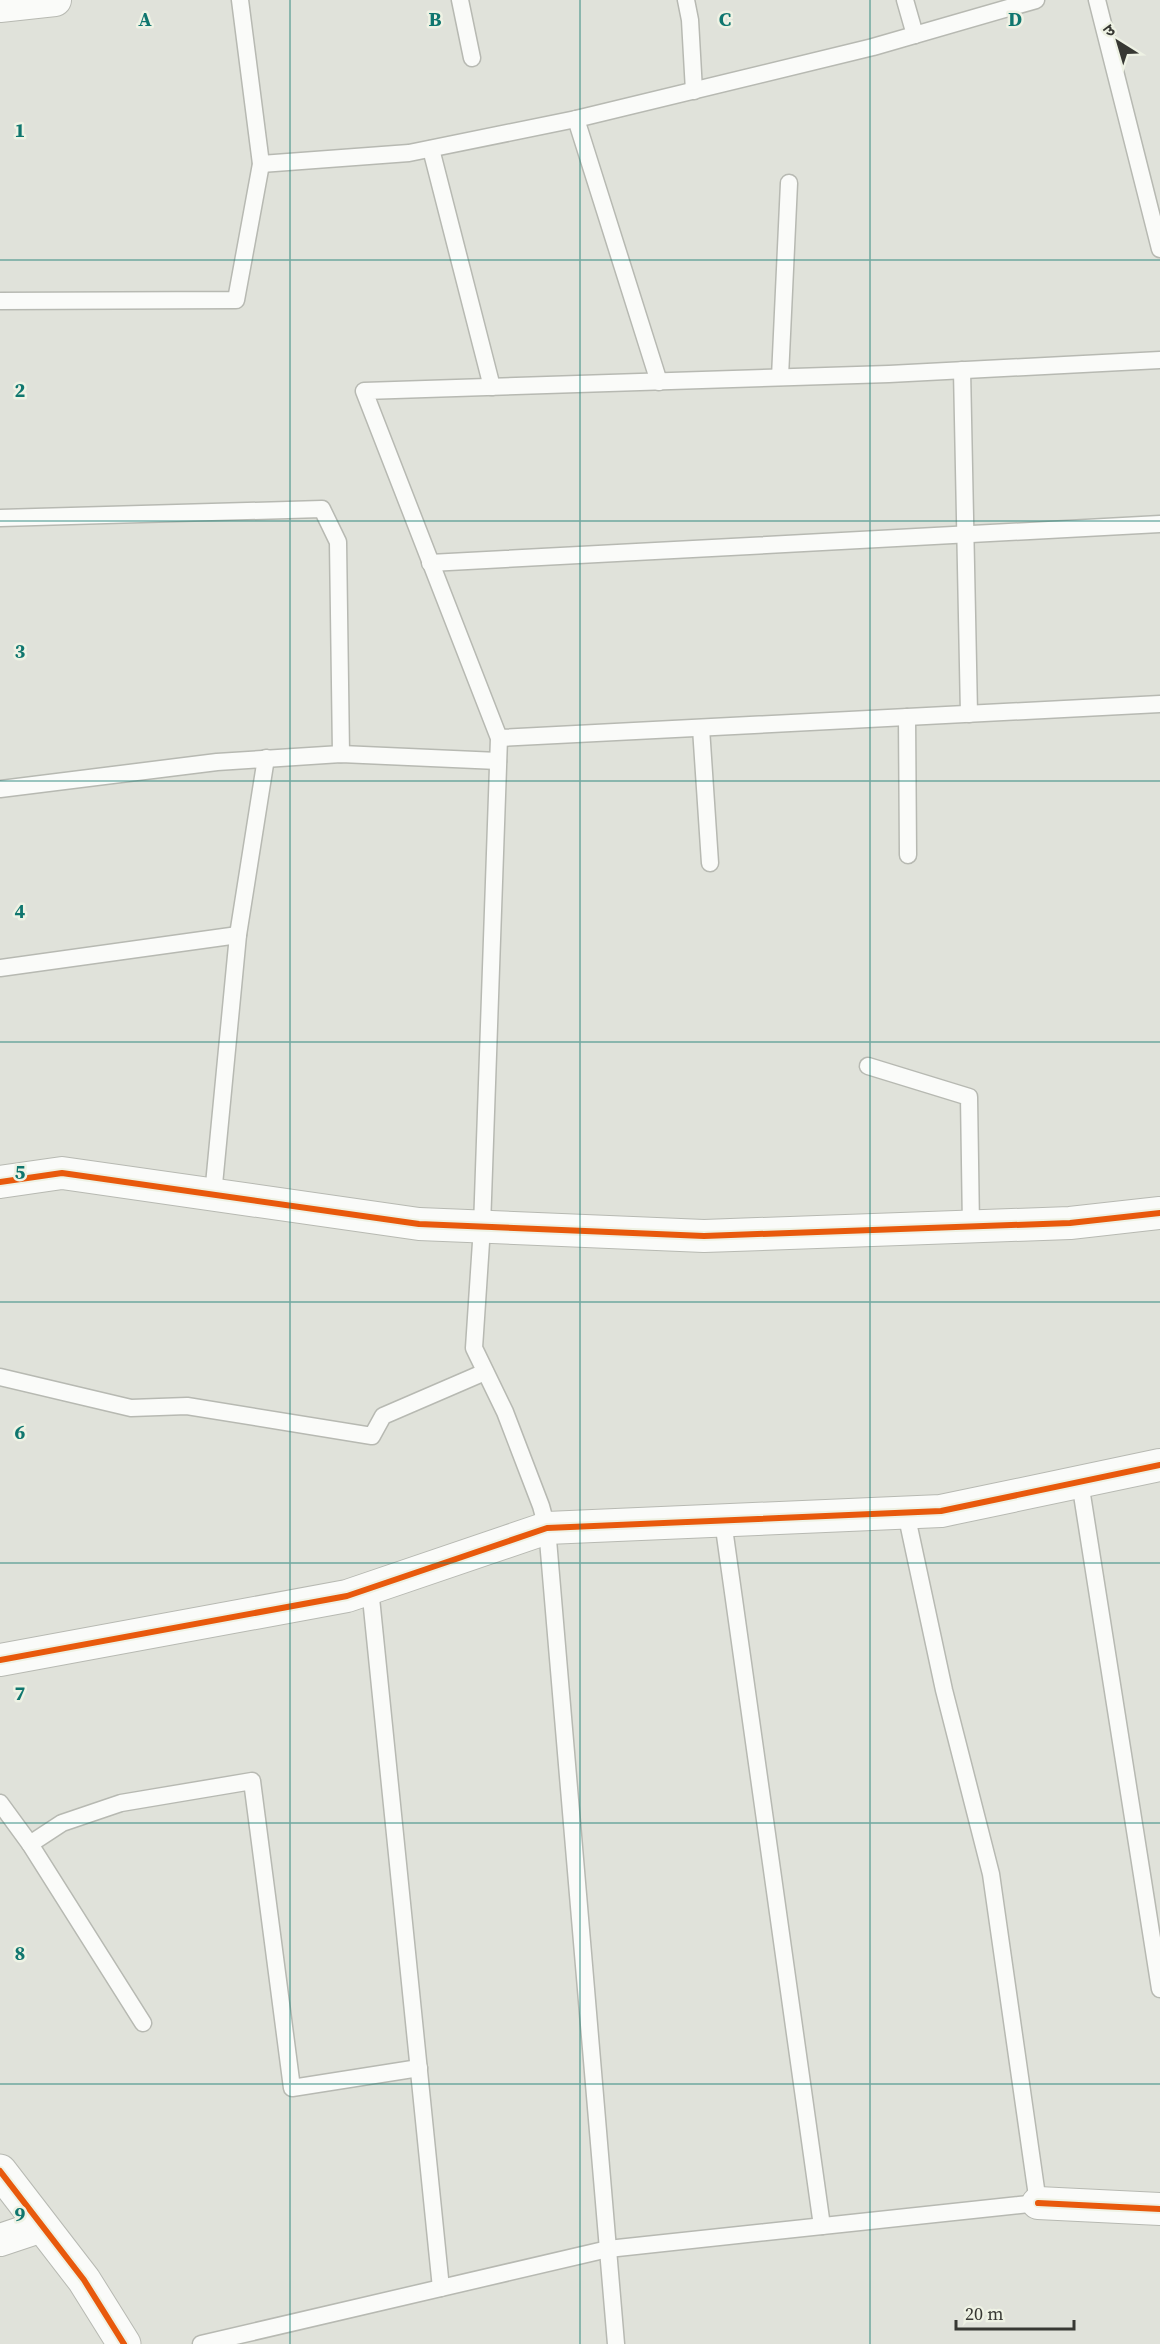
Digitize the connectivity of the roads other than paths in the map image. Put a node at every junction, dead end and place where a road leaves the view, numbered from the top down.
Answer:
1 (55, 0) edge
2 (240, 0) edge
3 (460, 0) edge
4 (686, 0) edge
5 (905, 0) edge
6 (1036, 0) edge
7 (1097, 0) edge
8 (0, 6) edge
9 (915, 35) junction
10 (471, 58) dead end
11 (694, 91) junction
12 (576, 119) junction
13 (431, 149) junction
14 (261, 164) junction
15 (789, 183) dead end
16 (1160, 249) edge
17 (0, 301) edge
18 (1160, 360) edge
19 (962, 370) junction
20 (780, 377) junction
21 (659, 381) junction
22 (492, 387) junction
23 (0, 518) edge
24 (1160, 524) edge
25 (966, 534) junction
26 (430, 563) junction
27 (1160, 704) edge
28 (969, 714) junction
29 (908, 717) junction
30 (701, 728) junction
31 (499, 738) junction
32 (341, 754) junction
33 (266, 759) junction
34 (498, 761) junction
35 (0, 789) edge
36 (908, 855) dead end
37 (710, 863) dead end
38 (238, 935) junction
39 (0, 968) edge
40 (868, 1066) dead end
41 (0, 1182) edge
42 (213, 1195) junction
43 (1160, 1213) edge
44 (482, 1227) junction
45 (971, 1227) junction
46 (485, 1372) junction
47 (0, 1377) edge
48 (1160, 1465) edge
49 (1080, 1482) junction
50 (906, 1513) junction
51 (723, 1521) junction
52 (547, 1528) junction
53 (370, 1588) junction
54 (0, 1660) edge
55 (0, 1803) edge
56 (30, 1844) junction
57 (1153, 1906) edge
58 (1160, 1989) edge
59 (143, 2023) dead end
60 (419, 2068) junction
61 (0, 2171) edge
62 (1038, 2203) junction
63 (1160, 2209) edge
64 (42, 2226) junction
65 (822, 2226) junction
66 (0, 2240) edge
67 (608, 2249) junction
68 (441, 2288) junction
69 (124, 2344) edge
70 (201, 2344) edge
71 (616, 2344) edge

1 - 8 street
2 - 14 lane
3 - 10 lane
4 - 11 lane
5 - 9 lane
6 - 9 lane
7 - 16 lane
9 - 11 lane
11 - 12 lane
12 - 13 lane
12 - 21 lane
13 - 14 lane
13 - 22 lane
14 - 17 lane
15 - 20 lane
18 - 19 lane
19 - 20 lane
19 - 25 lane
20 - 21 lane
21 - 22 lane
22 - 26 lane
23 - 32 lane
24 - 25 lane
25 - 26 lane
25 - 28 lane
26 - 31 lane
27 - 28 lane
28 - 29 lane
29 - 30 lane
29 - 36 lane
30 - 31 lane
30 - 37 lane
31 - 34 lane
32 - 33 lane
32 - 34 lane
33 - 35 lane
33 - 38 lane
34 - 44 lane
38 - 39 lane
38 - 42 lane
40 - 45 lane
41 - 42 street
42 - 44 street
43 - 45 street
44 - 45 street
44 - 46 lane
46 - 47 lane
46 - 52 lane
48 - 49 street
49 - 50 street
49 - 57 lane
50 - 51 street
50 - 62 lane
51 - 52 street
51 - 65 lane
52 - 53 street
52 - 67 lane
53 - 54 street
53 - 60 lane
55 - 56 lane
56 - 59 lane
56 - 60 lane
57 - 58 lane
60 - 68 lane
61 - 64 street
62 - 63 street
62 - 65 lane
64 - 66 street
64 - 69 street
65 - 67 lane
67 - 68 lane
67 - 71 lane
68 - 70 lane

